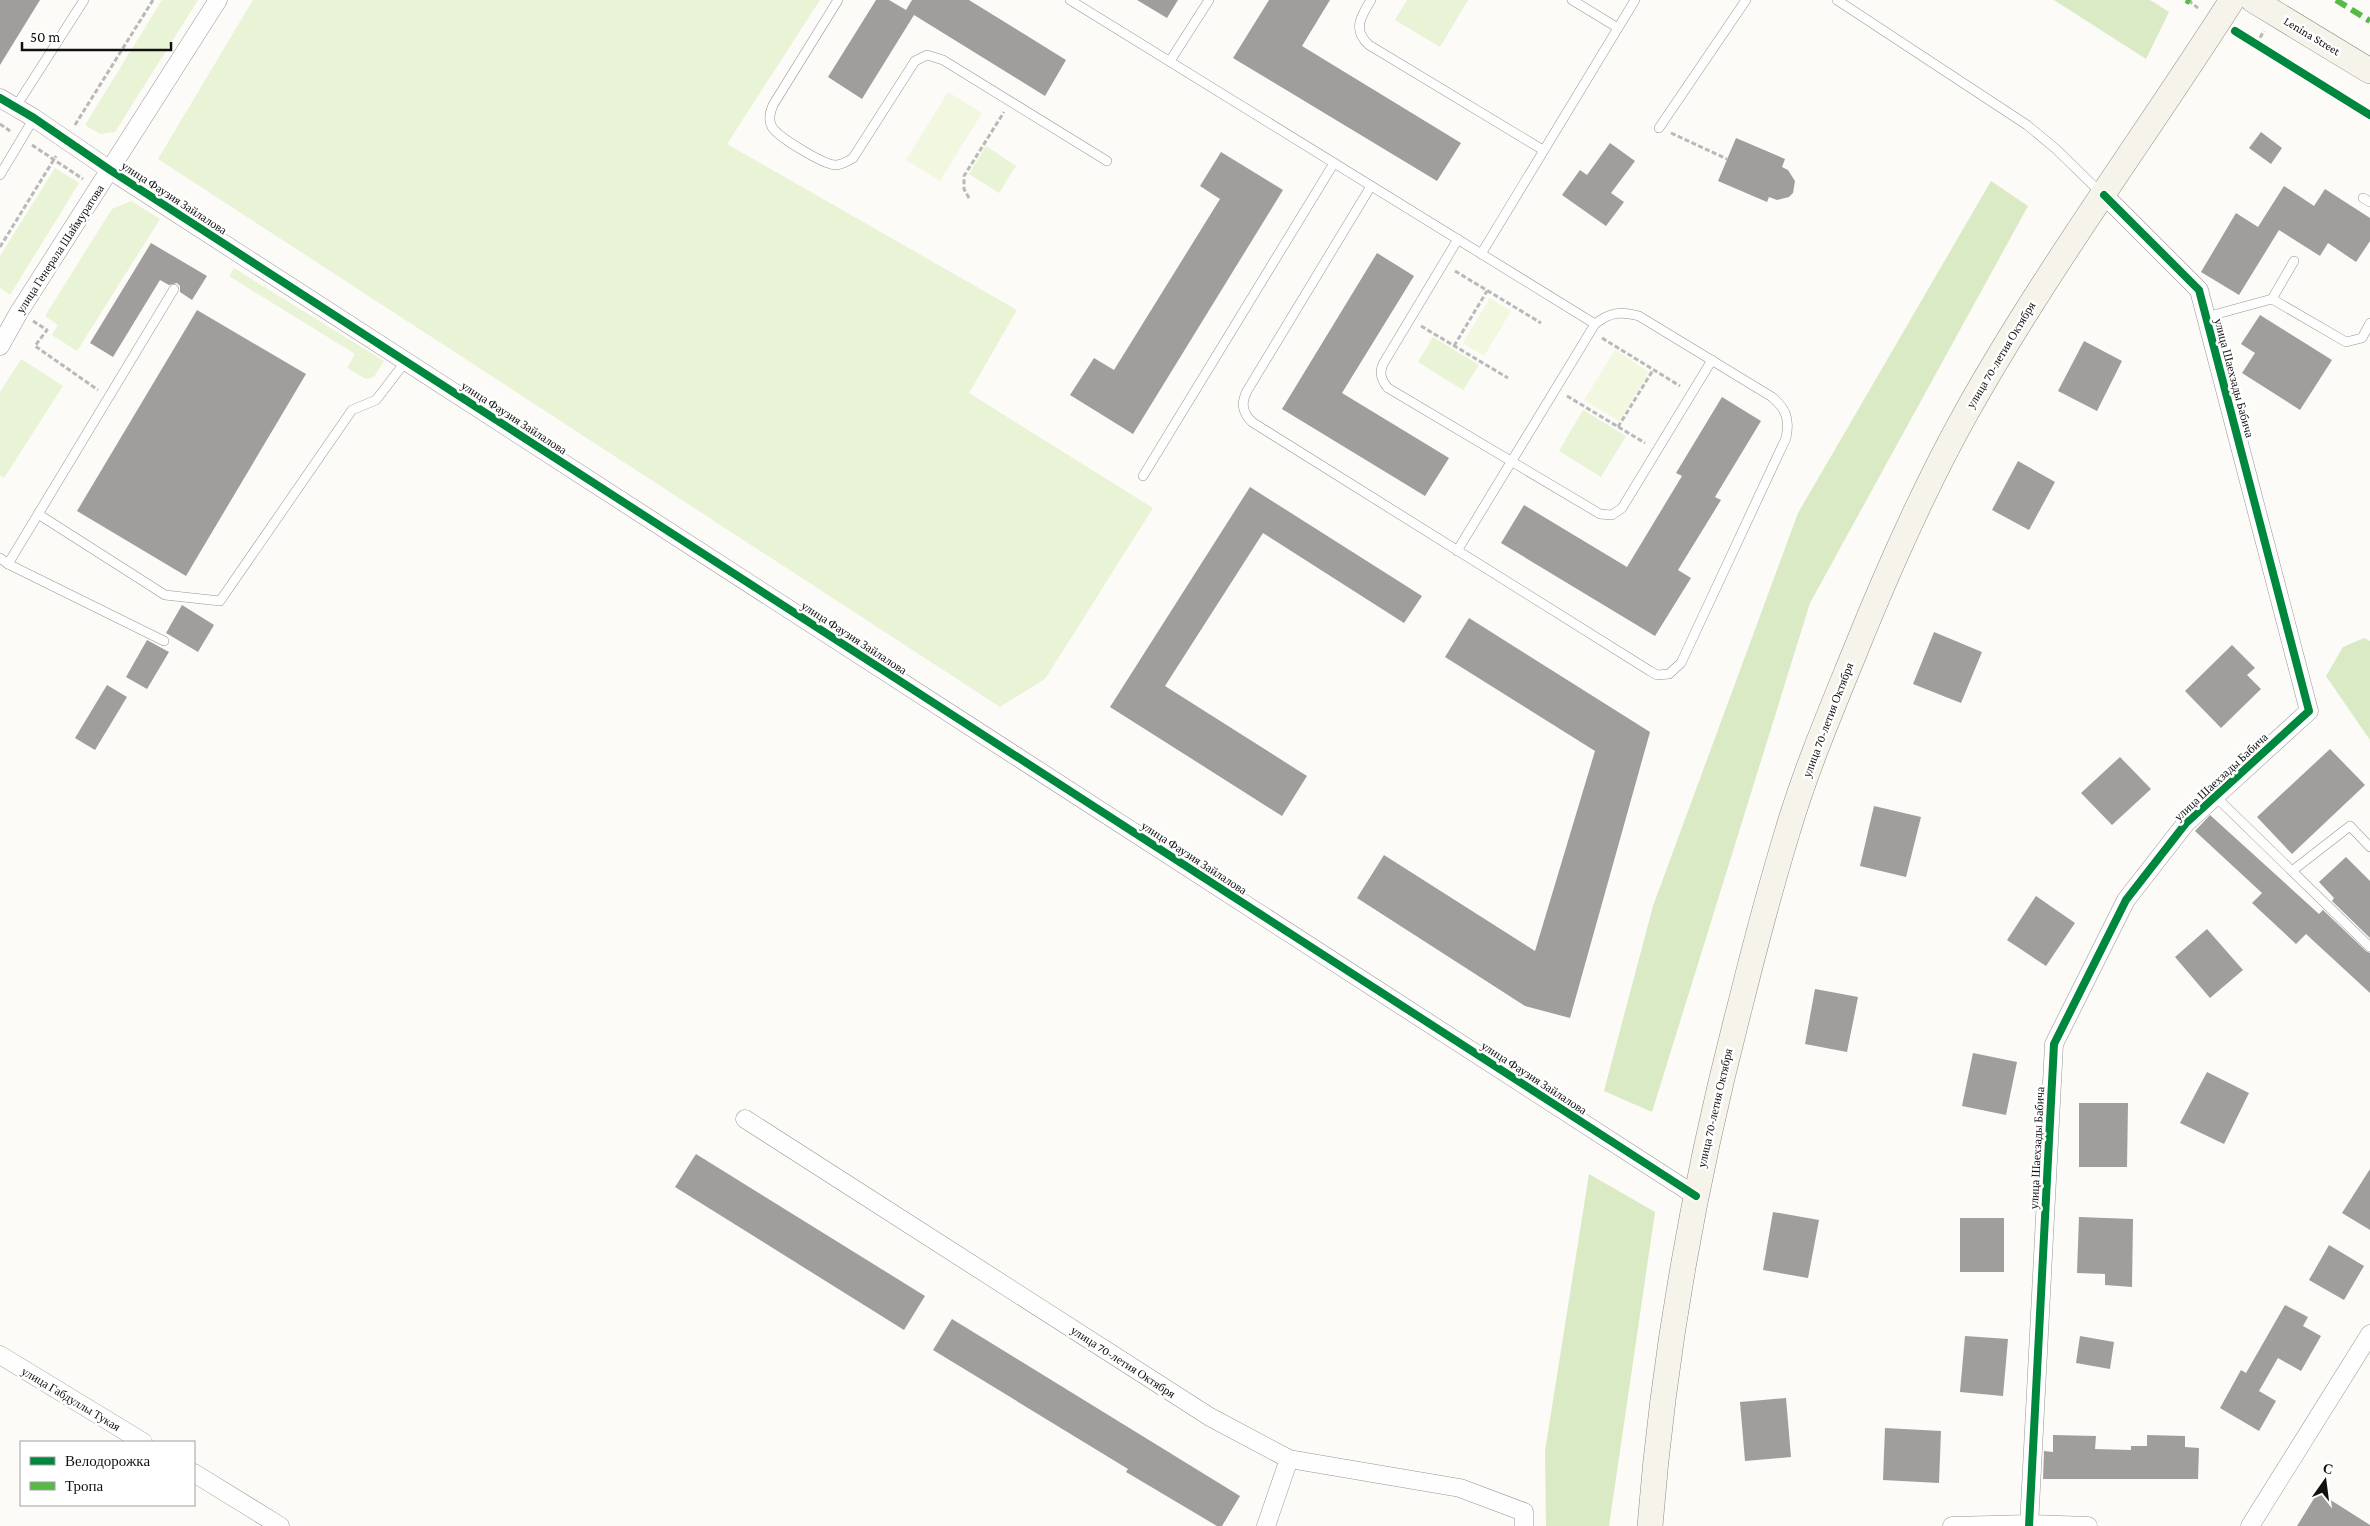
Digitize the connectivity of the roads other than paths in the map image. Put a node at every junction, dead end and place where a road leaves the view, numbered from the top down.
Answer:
1 (84, 0) edge
2 (218, 0) edge
3 (838, 0) edge
4 (1070, 0) edge
5 (1209, 0) edge
6 (1371, 0) edge
7 (1572, 0) edge
8 (1635, 0) edge
9 (1746, 0) edge
10 (1837, 0) edge
11 (2232, 0) edge
12 (2253, 0) edge
13 (1618, 28) junction
14 (1170, 61) junction
15 (2370, 71) edge
16 (0, 98) edge
17 (15, 108) junction
18 (34, 118) junction
19 (1659, 128) road end
20 (1544, 150) junction
21 (1107, 161) dead end
22 (1334, 162) junction
23 (110, 170) junction
24 (0, 175) edge
25 (1372, 186) junction
26 (2104, 195) junction
27 (1458, 239) junction
28 (1481, 254) junction
29 (2294, 261) dead end
30 (174, 290) dead end
31 (2272, 298) junction
32 (2206, 317) junction
33 (2370, 323) edge
34 (1593, 328) junction
35 (0, 346) edge
36 (1712, 360) junction
37 (406, 361) junction
38 (1512, 462) junction
39 (1143, 476) dead end
40 (38, 514) junction
41 (1458, 551) junction
42 (0, 558) edge
43 (8, 564) junction
44 (164, 641) dead end
45 (2215, 796) junction
46 (2370, 847) edge
47 (2292, 871) junction
48 (2370, 947) edge
49 (745, 1120) dead end
50 (1696, 1196) junction
51 (2370, 1334) edge
52 (0, 1355) edge
53 (141, 1441) edge
54 (1289, 1459) junction
55 (195, 1474) edge
56 (2029, 1525) edge
57 (280, 1526) edge
58 (1266, 1526) edge
59 (1524, 1526) edge
60 (1650, 1526) edge
61 (1952, 1526) edge
62 (2088, 1526) edge
63 (2250, 1526) edge

1 - 17 lane
2 - 23 street, улица Генерала Шаймуратова
3 - 21 lane
4 - 14 lane
5 - 14 lane
6 - 20 lane
7 - 13 lane
8 - 13 lane
9 - 19 lane
10 - 26 lane
11 - 26 main road, улица 70-летия Октября
12 - 15 main road, Lenina Street
13 - 20 lane
14 - 22 lane
16 - 17 street, улица Фаузия Зайлалова
17 - 18 street, улица Фаузия Зайлалова
18 - 23 street, улица Фаузия Зайлалова
18 - 24 lane
20 - 28 lane
22 - 25 lane
22 - 39 lane
23 - 35 street, улица Генерала Шаймуратова
23 - 37 street, улица Фаузия Зайлалова
25 - 27 lane
25 - 41 lane
26 - 32 street, улица Шаехзады Бабича
26 - 50 main road, улица 70-летия Октября
27 - 28 lane
27 - 38 lane
28 - 34 lane
29 - 31 lane
30 - 40 lane
31 - 32 lane
31 - 33 lane
32 - 45 street, улица Шаехзады Бабича
34 - 36 lane
34 - 38 lane
36 - 38 lane
36 - 41 lane
37 - 40 lane
37 - 50 street, улица Фаузия Зайлалова
38 - 41 lane
40 - 43 lane
42 - 43 lane
43 - 44 lane
45 - 47 lane
45 - 56 street, улица Шаехзады Бабича
46 - 47 lane
47 - 48 lane
49 - 54 street, улица 70-летия Октября
50 - 60 main road, улица 70-летия Октября
51 - 63 street
52 - 53 street, улица Габдуллы Тукая
54 - 58 street
54 - 59 street, улица 70-летия Октября
55 - 57 street
56 - 61 street
56 - 62 street

